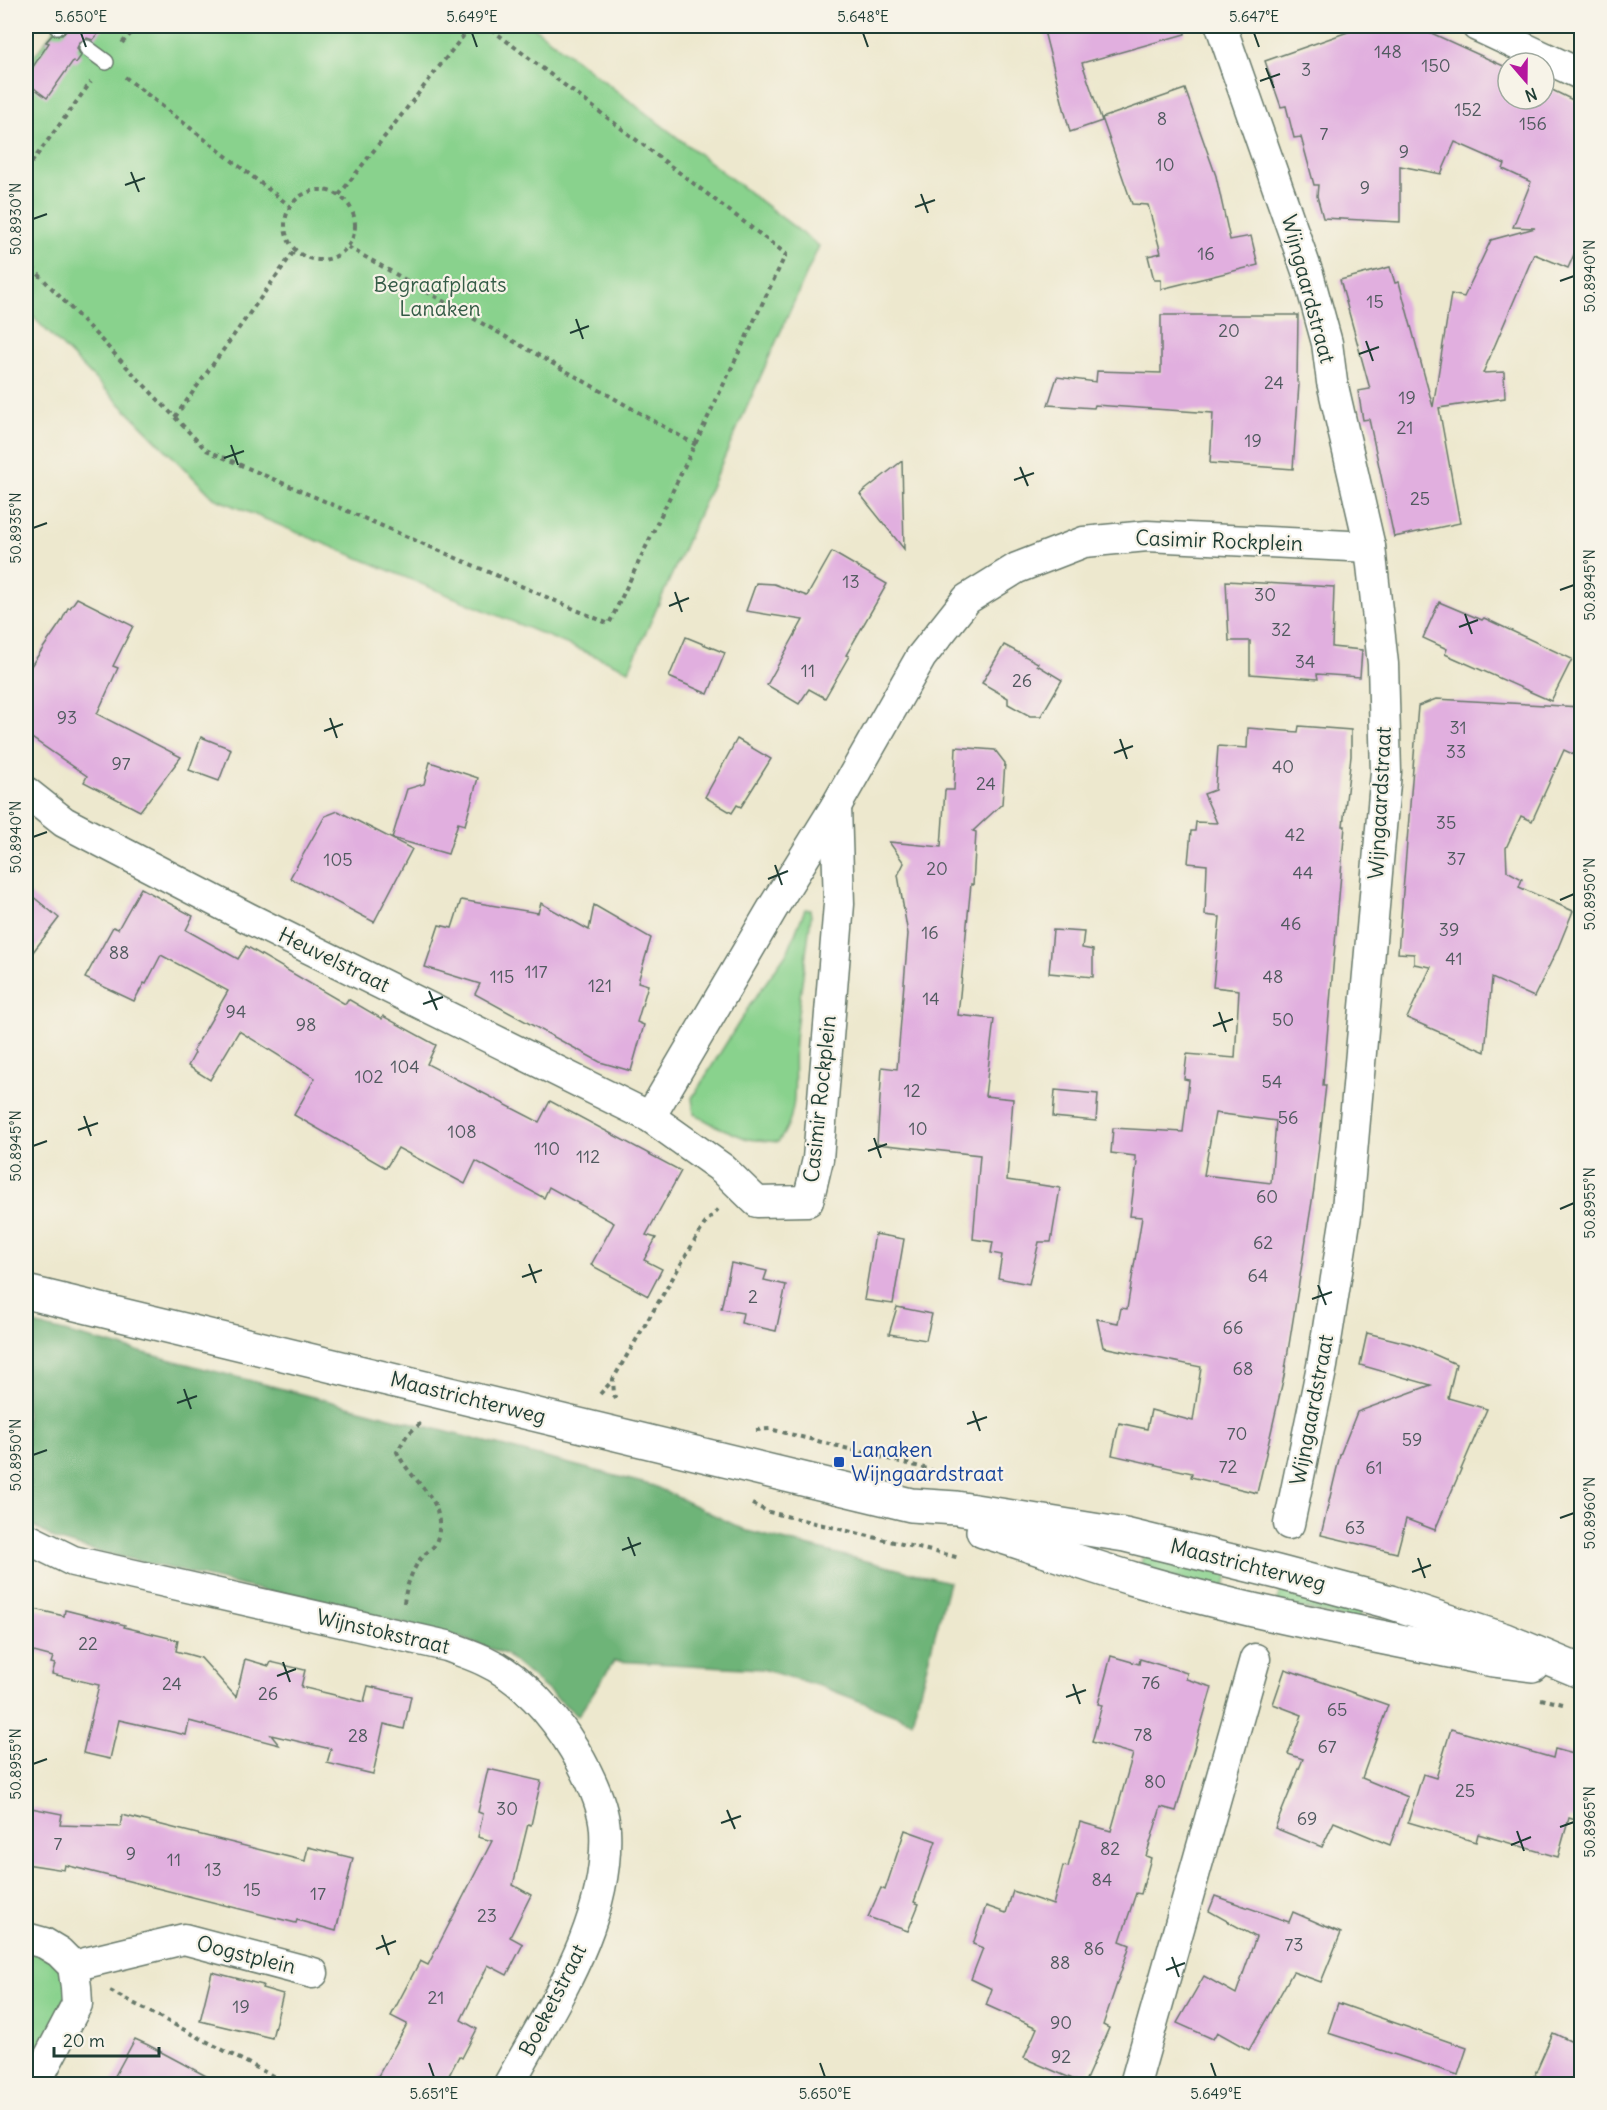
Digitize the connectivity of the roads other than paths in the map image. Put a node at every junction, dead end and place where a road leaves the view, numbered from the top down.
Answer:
1 (1221, 26) edge
2 (1477, 26) edge
3 (87, 48) dead end
4 (106, 62) road end
5 (1581, 75) edge
6 (1370, 547) junction
7 (26, 792) edge
8 (836, 806) junction
9 (650, 1117) junction
10 (26, 1292) edge
11 (1289, 1524) dead end
12 (26, 1538) edge
13 (1255, 1659) dead end
14 (1578, 1671) edge
15 (603, 1880) joint
16 (26, 1938) edge
17 (74, 1969) junction
18 (313, 1973) dead end
19 (34, 2085) edge
20 (509, 2085) edge
21 (1136, 2085) edge

1 - 6 street, Wijngaardstraat
2 - 5 street
3 - 4 lane
6 - 8 street, Casimir Rockplein
6 - 11 street, Wijngaardstraat
7 - 9 street, Heuvelstraat
8 - 9 street, Casimir Rockplein
8 - 9 street, Casimir Rockplein
10 - 14 main road, Maastrichterweg
12 - 15 street, Wijnstokstraat
13 - 21 street
15 - 20 street, Boeketstraat
16 - 17 street
17 - 18 street, Oogstplein
17 - 19 street

